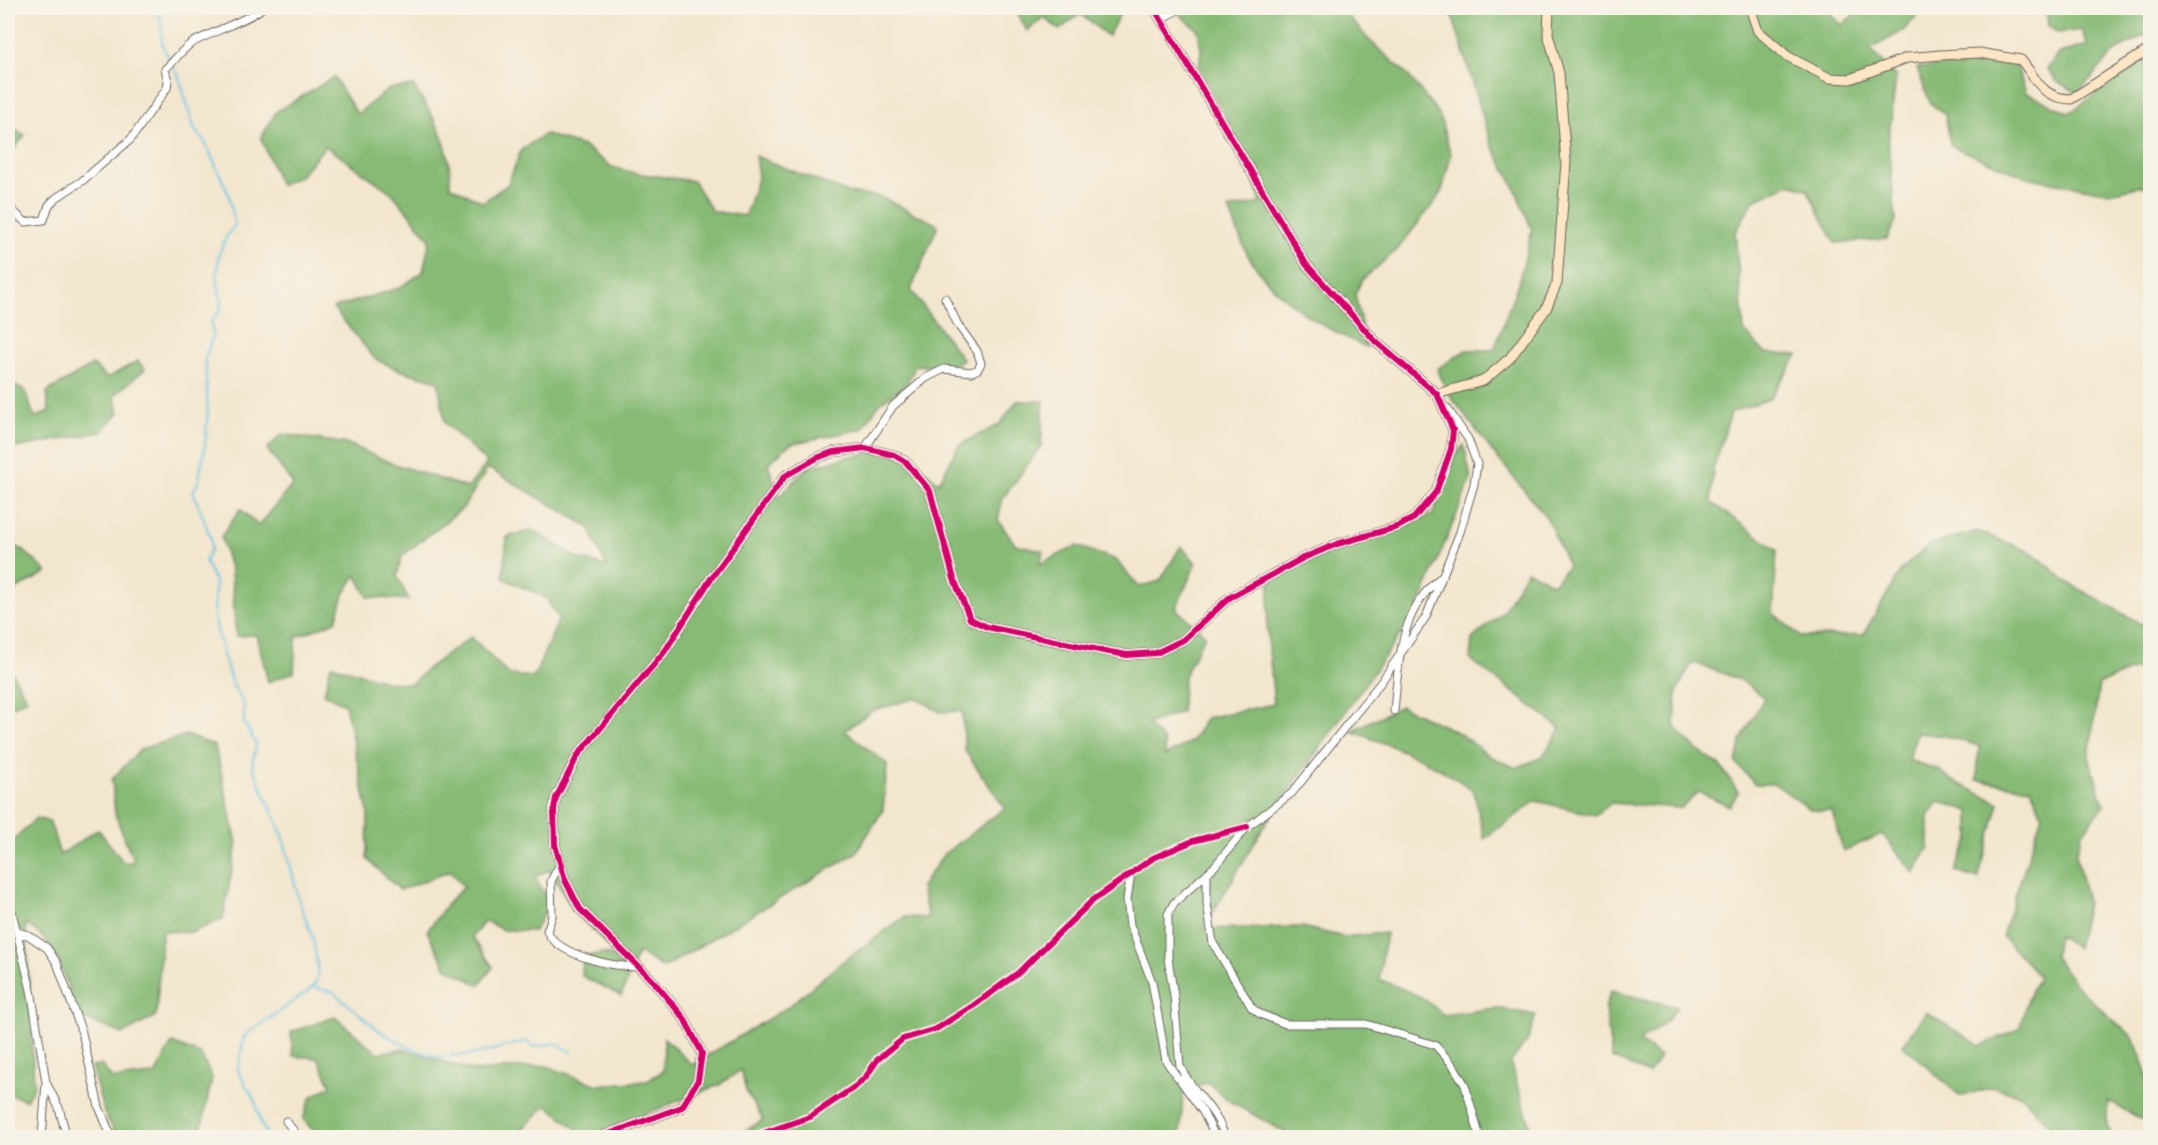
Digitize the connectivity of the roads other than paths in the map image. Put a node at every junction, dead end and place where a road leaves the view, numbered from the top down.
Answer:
1 (262, 8) edge
2 (1154, 8) edge
3 (1182, 8) edge
4 (1549, 8) edge
5 (1750, 8) edge
6 (1161, 18) junction
7 (2151, 49) edge
8 (8, 207) edge
9 (945, 298) dead end
10 (1437, 394) junction
11 (865, 448) junction
12 (1442, 577) junction
13 (1403, 648) junction
14 (1394, 711) dead end
15 (1247, 827) junction
16 (560, 864) junction
17 (1131, 873) junction
18 (1207, 873) junction
19 (8, 896) edge
20 (16, 932) junction
21 (639, 967) junction
22 (1178, 1078) junction
23 (1188, 1081) junction
24 (46, 1082) junction
25 (286, 1121) dead end
26 (42, 1137) edge
27 (67, 1137) edge
28 (112, 1137) edge
29 (299, 1137) edge
30 (598, 1137) edge
31 (750, 1137) edge
32 (1216, 1137) edge
33 (1225, 1137) edge
34 (1480, 1137) edge

1 - 8 street
2 - 6 street
3 - 6 street
4 - 10 street
5 - 7 street
6 - 10 street
9 - 11 street
10 - 11 street
10 - 12 street
11 - 16 street
12 - 13 street
12 - 13 street
13 - 14 street
13 - 15 street
15 - 17 street
15 - 18 street
16 - 21 street
16 - 21 street
17 - 22 street
17 - 31 street
18 - 23 street
18 - 34 street
19 - 20 street
20 - 24 street
20 - 28 street
21 - 30 street
22 - 23 street
22 - 32 street
23 - 33 street
24 - 26 street
24 - 27 street
25 - 29 street

